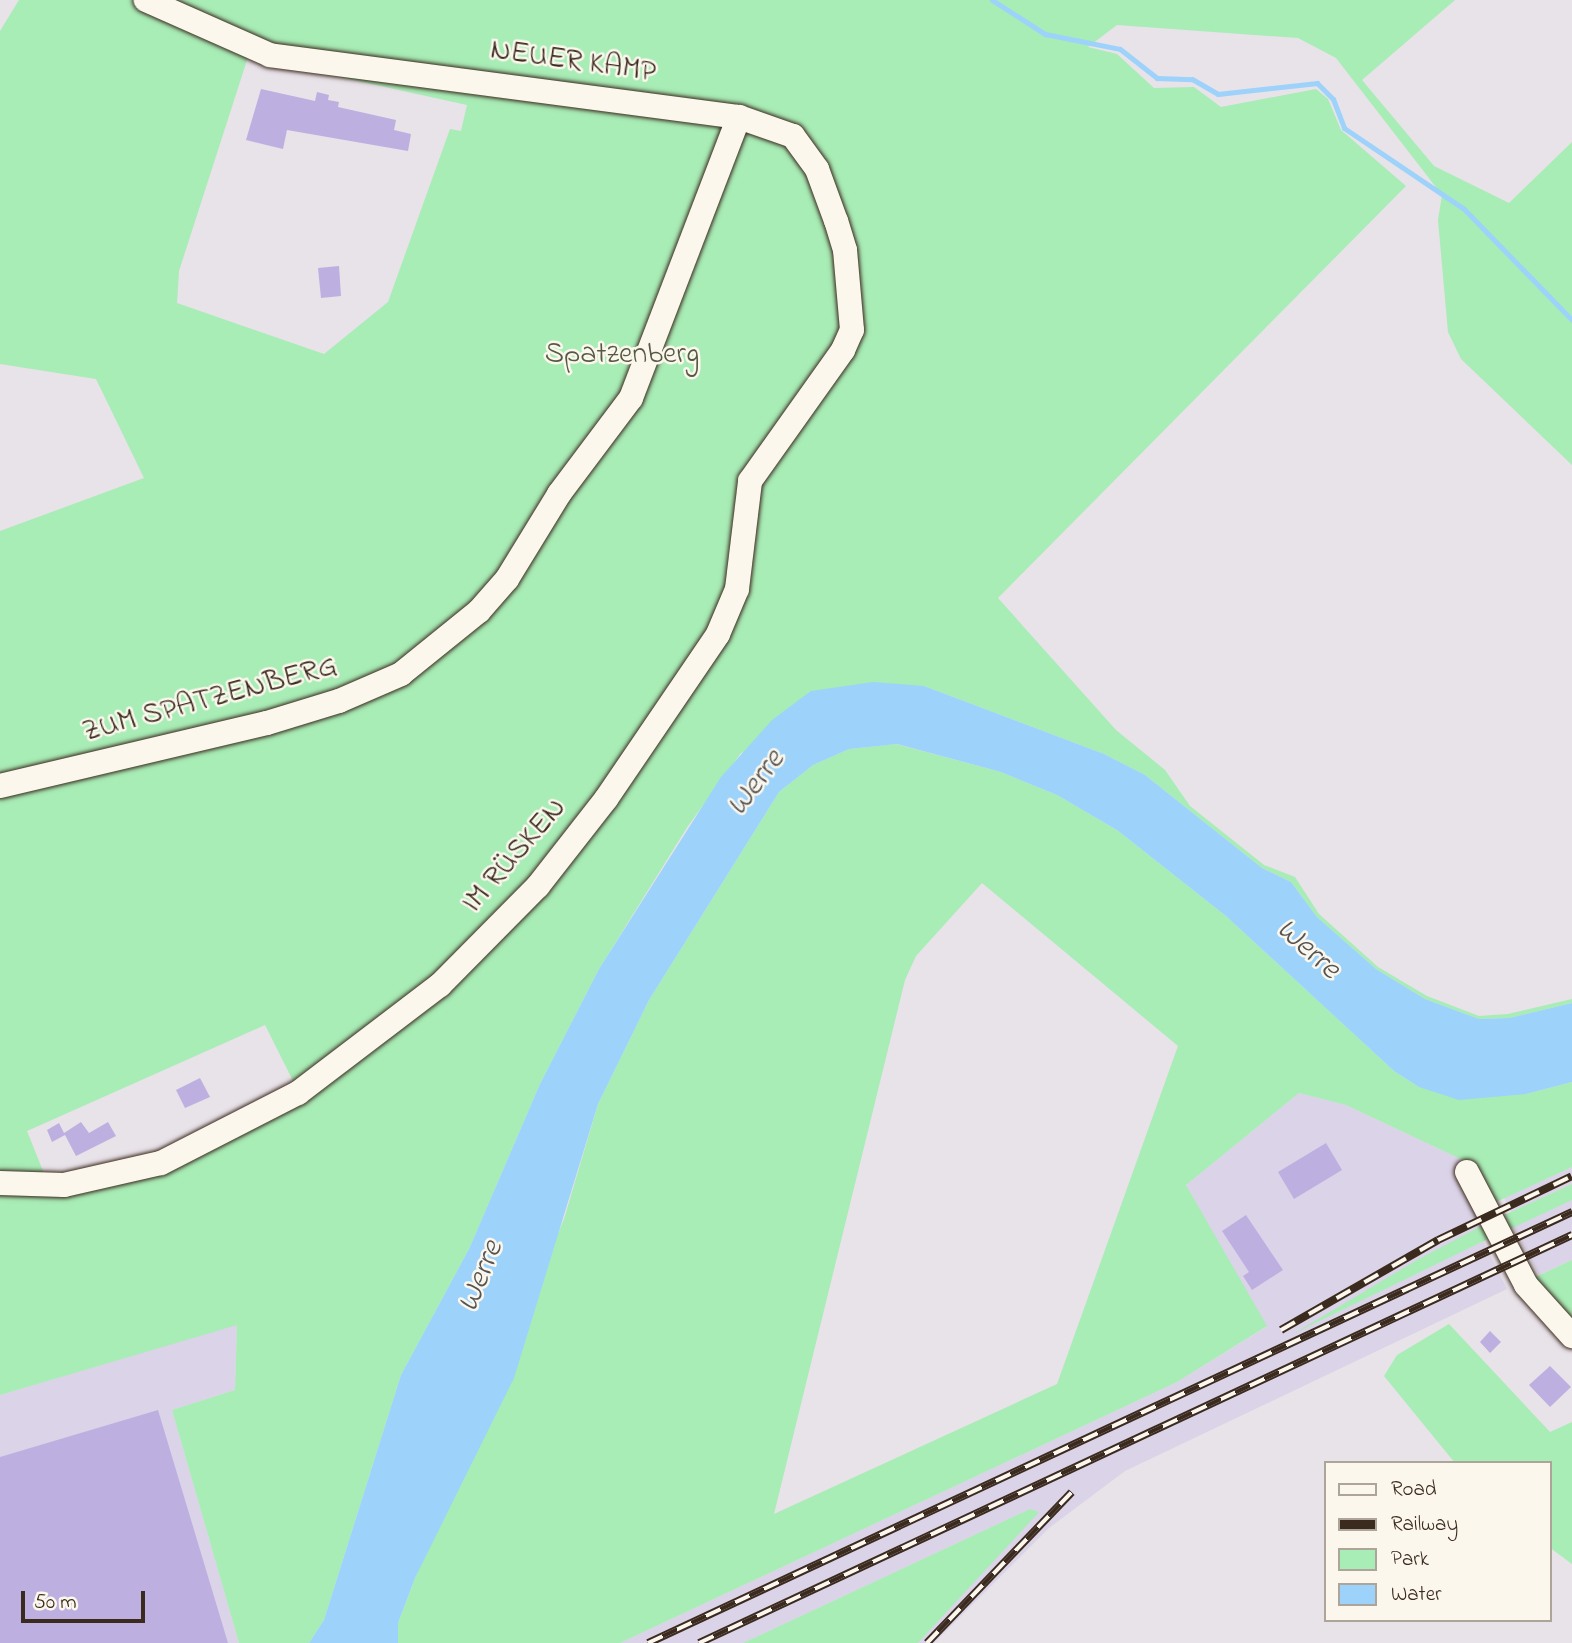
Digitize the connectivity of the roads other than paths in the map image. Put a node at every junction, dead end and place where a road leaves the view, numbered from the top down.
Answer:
1 (146, 0) edge
2 (739, 117) junction
3 (852, 330) joint
4 (0, 786) edge
5 (1467, 1172) dead end
6 (0, 1183) edge
7 (1572, 1336) edge

1 - 2 street, NEUER KAMP
2 - 3 street, NEUER KAMP
2 - 4 street, ZUM SPATZENBERG
3 - 6 street, IM RÜSKEN
5 - 7 street

